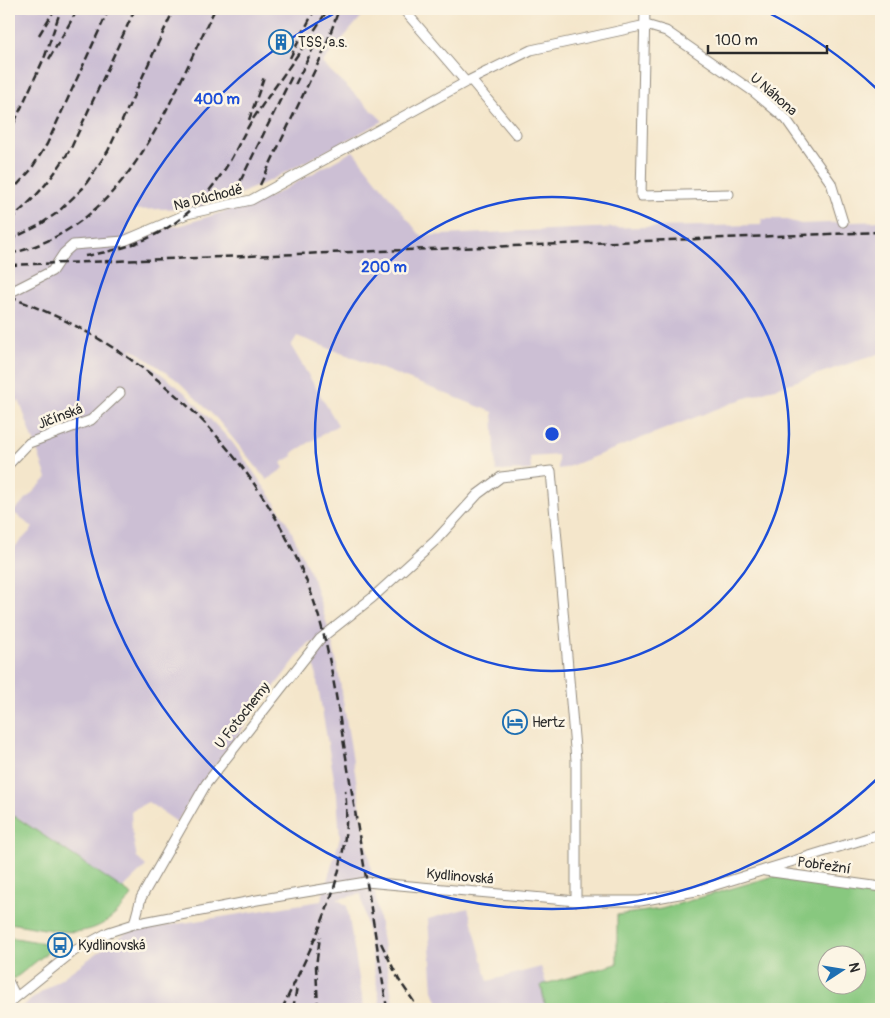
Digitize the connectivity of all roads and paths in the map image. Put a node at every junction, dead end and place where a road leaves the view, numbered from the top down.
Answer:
1 (645, 9) edge
2 (404, 10) edge
3 (646, 25) junction
4 (468, 81) junction
5 (516, 134) dead end
6 (729, 194) dead end
7 (844, 222) dead end
8 (9, 293) edge
9 (120, 393) dead end
10 (9, 464) edge
11 (881, 834) edge
12 (762, 870) junction
13 (881, 887) edge
14 (576, 901) junction
15 (134, 924) junction
16 (9, 983) edge
17 (12, 1000) edge

1 - 3 street
2 - 4 street
3 - 4 street, Na Důchodě
3 - 6 street
3 - 7 street, U Náhona
4 - 5 street
4 - 8 street, Na Důchodě
9 - 10 street, Jičínská
11 - 12 street, Kydlinovská
12 - 13 street, Pobřežní
12 - 14 street, Kydlinovská
14 - 15 street, Kydlinovská
14 - 15 street, U Fotochemy
15 - 17 street, Kydlinovská
16 - 17 street

